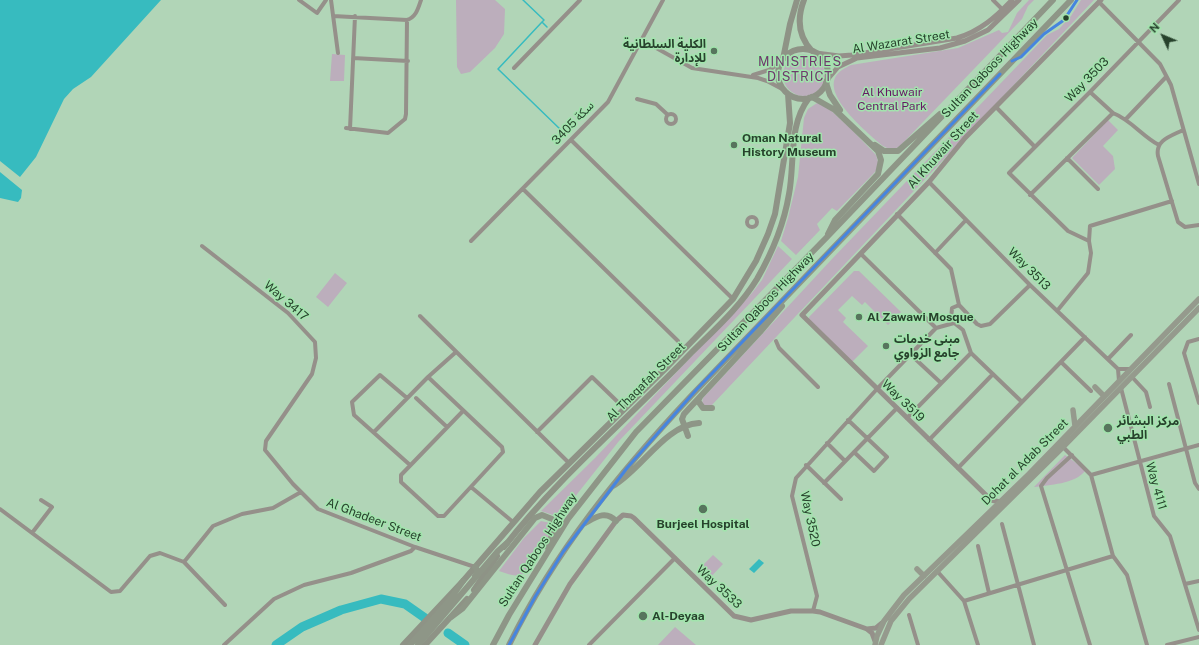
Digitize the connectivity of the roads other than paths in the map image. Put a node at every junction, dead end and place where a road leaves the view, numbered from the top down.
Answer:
1 (299, 0) edge
2 (326, 0) edge
3 (331, 0) edge
4 (422, 0) edge
5 (580, 0) edge
6 (663, 0) edge
7 (797, 0) edge
8 (804, 0) edge
9 (993, 0) edge
10 (1012, 0) edge
11 (1020, 0) edge
12 (1053, 0) edge
13 (1070, 0) edge
14 (1179, 0) edge
15 (1100, 1) edge
16 (1003, 10) junction
17 (333, 16) junction
18 (355, 16) junction
19 (407, 20) junction
20 (988, 30) junction
21 (642, 40) junction
22 (1138, 41) junction
23 (815, 52) junction
24 (338, 53) dead end
25 (353, 58) junction
26 (408, 61) junction
27 (782, 61) junction
28 (514, 68) dead end
29 (749, 76) junction
30 (1166, 77) junction
31 (827, 81) junction
32 (786, 92) junction
33 (1090, 92) junction
34 (811, 98) junction
35 (637, 99) dead end
36 (996, 107) junction
37 (945, 112) junction
38 (1113, 113) junction
39 (668, 116) dead end
40 (1126, 119) junction
41 (1183, 130) junction
42 (571, 140) junction
43 (1159, 145) junction
44 (1035, 147) junction
45 (1067, 158) junction
46 (929, 182) junction
47 (1199, 184) edge
48 (523, 188) junction
49 (1098, 189) dead end
50 (1030, 195) junction
51 (1172, 201) junction
52 (897, 214) junction
53 (966, 220) junction
54 (1199, 225) edge
55 (827, 237) junction
56 (471, 241) dead end
57 (1089, 241) junction
58 (202, 246) dead end
59 (935, 252) junction
60 (861, 254) junction
61 (814, 268) junction
62 (754, 283) junction
63 (1030, 285) junction
64 (733, 299) junction
65 (1199, 299) edge
66 (959, 305) junction
67 (1199, 309) edge
68 (1057, 311) junction
69 (802, 315) joint
70 (420, 316) dead end
71 (951, 322) junction
72 (936, 328) junction
73 (1131, 335) dead end
74 (1085, 337) junction
75 (1199, 339) edge
76 (678, 341) dead end
77 (776, 341) dead end
78 (701, 343) junction
79 (456, 352) junction
80 (971, 353) junction
81 (910, 354) junction
82 (1108, 359) junction
83 (1061, 362) junction
84 (1118, 369) junction
85 (1131, 370) junction
86 (993, 374) junction
87 (428, 377) junction
88 (1132, 377) junction
89 (1119, 381) junction
90 (940, 383) junction
91 (1169, 384) dead end
92 (818, 386) dead end
93 (1121, 388) junction
94 (877, 389) junction
95 (1093, 389) joint
96 (702, 394) junction
97 (1104, 396) junction
98 (407, 398) junction
99 (416, 398) dead end
100 (1022, 402) junction
101 (1199, 403) edge
102 (1150, 407) dead end
103 (712, 408) dead end
104 (897, 408) junction
105 (625, 409) junction
106 (1074, 410) dead end
107 (464, 411) junction
108 (907, 418) junction
109 (848, 420) junction
110 (699, 423) dead end
111 (683, 426) junction
112 (1075, 426) junction
113 (447, 428) junction
114 (374, 432) junction
115 (537, 432) junction
116 (688, 436) dead end
117 (868, 439) junction
118 (930, 440) junction
119 (827, 443) junction
120 (1199, 445) edge
121 (1063, 447) junction
122 (1186, 448) junction
123 (265, 450) joint
124 (854, 452) junction
125 (1072, 455) junction
126 (845, 461) junction
127 (1139, 462) junction
128 (569, 463) junction
129 (410, 465) junction
130 (806, 465) junction
131 (958, 468) junction
132 (1092, 475) junction
133 (824, 483) junction
134 (471, 487) junction
135 (608, 489) junction
136 (1199, 489) edge
137 (302, 492) junction
138 (841, 499) dead end
139 (41, 500) dead end
140 (991, 500) junction
141 (1000, 502) junction
142 (0, 509) edge
143 (992, 511) junction
144 (616, 521) junction
145 (513, 522) junction
146 (1002, 524) dead end
147 (582, 525) junction
148 (32, 533) junction
149 (507, 543) junction
150 (978, 546) dead end
151 (415, 547) junction
152 (546, 554) junction
153 (1113, 556) junction
154 (675, 558) junction
155 (184, 562) junction
156 (475, 567) junction
157 (917, 569) dead end
158 (1066, 570) junction
159 (937, 571) junction
160 (924, 576) junction
161 (463, 581) junction
162 (1199, 581) edge
163 (1018, 584) junction
164 (1185, 584) junction
165 (989, 593) junction
166 (463, 594) junction
167 (964, 601) junction
168 (225, 605) dead end
169 (813, 611) junction
170 (909, 615) dead end
171 (451, 617) junction
172 (884, 621) junction
173 (867, 629) junction
174 (1199, 630) edge
175 (1199, 637) edge
176 (875, 643) edge
177 (1180, 643) edge
178 (224, 645) edge
179 (403, 645) edge
180 (410, 645) edge
181 (418, 645) edge
182 (426, 645) edge
183 (493, 645) edge
184 (509, 645) edge
185 (535, 645) edge
186 (589, 645) edge
187 (881, 645) edge
188 (918, 645) edge
189 (978, 645) edge
190 (1034, 645) edge
191 (1090, 645) edge
192 (1147, 645) edge
193 (1167, 645) edge

1 - 2 street
3 - 17 street
4 - 19 street
5 - 28 street
6 - 21 street, سكة 3405
7 - 27 main road
8 - 23 main road
9 - 16 street
10 - 16 street, Al Wazarat Street
11 - 20 street, Al Wazarat Street
12 - 37 highway, Sultan Qaboos Highway
13 - 61 highway, Sultan Qaboos Highway
14 - 22 street, Way 3503
15 - 22 street
15 - 36 street, Al Khuwair Street
16 - 20 street
16 - 23 street, Al Wazarat Street
17 - 18 street
17 - 24 street
18 - 19 street
18 - 25 street
19 - 26 street
20 - 31 street, Al Wazarat Street
21 - 29 street
21 - 42 street, سكة 3405
22 - 30 street
22 - 33 street, Way 3503
23 - 27 main road
23 - 31 main road
25 - 26 street
25 - 26 street
27 - 29 street
27 - 32 main road
29 - 32 street
30 - 40 street
30 - 41 street
31 - 34 main road
31 - 37 highway
32 - 34 main road
32 - 64 main road, Al Thaqafah Street
33 - 38 street
33 - 44 street, Way 3503
34 - 55 highway
34 - 62 main road, Al Thaqafah Street
35 - 39 street
36 - 44 street
36 - 46 street, Al Khuwair Street
37 - 55 highway, Sultan Qaboos Highway
38 - 40 street
38 - 45 street
40 - 43 street
41 - 43 street
41 - 47 street
42 - 48 street, سكة 3405
42 - 64 street
43 - 51 street
44 - 50 street, Way 3503
45 - 49 street
45 - 50 street
46 - 52 street, Al Khuwair Street
46 - 53 street, Way 3513
48 - 56 street, سكة 3405
48 - 76 street
50 - 57 street
51 - 54 street
51 - 57 street
52 - 59 street
52 - 60 street, Al Khuwair Street
53 - 59 street
53 - 63 street, Way 3513
55 - 152 highway, Sultan Qaboos Highway
57 - 68 street
58 - 123 street, Way 3417
59 - 66 street
60 - 69 street, Al Khuwair Street
60 - 72 street
61 - 96 highway
61 - 135 highway, Sultan Qaboos Highway
62 - 64 main road
62 - 78 main road, Al Thaqafah Street
63 - 66 street
63 - 68 street, Way 3513
64 - 78 main road
64 - 105 main road, Al Thaqafah Street
65 - 85 main road, Dohat al Adab Street
66 - 71 street
67 - 88 main road, Dohat al Adab Street
68 - 74 street, Way 3513
69 - 94 street, Way 3519
70 - 79 street
71 - 72 street
71 - 80 street
72 - 81 street, Way 3520
73 - 82 street
74 - 82 street, Way 3513
74 - 83 street
75 - 101 street
77 - 92 street
78 - 149 main road, Al Thaqafah Street
79 - 87 street
79 - 115 street
80 - 86 street
80 - 90 street
81 - 90 street
81 - 94 street, Way 3520
82 - 84 street, Way 3513
83 - 95 street
83 - 100 street
84 - 85 street
84 - 89 street
85 - 89 main road, Dohat al Adab Street
86 - 100 street
86 - 118 street
87 - 98 street
87 - 107 street
88 - 93 main road, Dohat al Adab Street
88 - 102 street
89 - 97 main road, Dohat al Adab Street
90 - 108 street
91 - 122 street
93 - 121 main road, Dohat al Adab Street
93 - 127 street, Way 4111
94 - 104 street, Way 3519
94 - 109 street, Way 3520
95 - 97 main road
96 - 103 highway
96 - 111 highway
97 - 112 main road, Dohat al Adab Street
98 - 114 street
98 - 114 street
99 - 113 street
100 - 131 street
104 - 108 street, Way 3519
104 - 117 street
105 - 115 street
105 - 128 main road, Al Thaqafah Street
106 - 112 main road
107 - 113 street
107 - 134 street
108 - 118 street, Way 3519
109 - 117 street
109 - 119 street, Way 3520
110 - 111 highway
111 - 116 highway
111 - 135 highway
112 - 141 main road, Dohat al Adab Street
113 - 129 street
114 - 129 street
115 - 128 street
117 - 124 street
117 - 124 street
118 - 131 street, Way 3519
119 - 126 street
119 - 130 street, Way 3520
120 - 122 street
121 - 125 street
121 - 159 main road, Dohat al Adab Street
122 - 127 street
122 - 136 street
123 - 137 street, Al Ghadeer Street
124 - 126 street
125 - 132 street
125 - 158 street
126 - 133 street
127 - 132 street
127 - 164 street, Way 4111
128 - 145 main road, Al Thaqafah Street
129 - 134 street
130 - 133 street
130 - 169 street, Way 3520
131 - 140 street, Way 3519
132 - 153 street
133 - 138 street
134 - 145 street
135 - 147 highway, Sultan Qaboos Highway
137 - 151 street, Al Ghadeer Street
137 - 155 street
139 - 148 street
140 - 141 street
140 - 143 street
141 - 143 main road, Dohat al Adab Street
142 - 148 street
143 - 160 main road, Dohat al Adab Street
144 - 147 highway
144 - 154 street, Way 3533
144 - 185 street
145 - 156 main road, Al Thaqafah Street
146 - 163 street
147 - 184 highway, Sultan Qaboos Highway
148 - 155 street
149 - 166 highway
149 - 171 main road, Al Thaqafah Street
150 - 165 street
151 - 156 street, Al Ghadeer Street
151 - 178 street
152 - 171 highway
152 - 183 highway, Sultan Qaboos Highway
153 - 158 street
153 - 192 street
154 - 169 street, Way 3533
154 - 186 street
155 - 168 street
156 - 161 main road, Al Thaqafah Street
156 - 166 highway
157 - 160 main road
158 - 163 street
158 - 191 street
159 - 167 street
159 - 187 main road, Dohat al Adab Street
160 - 172 main road, Dohat al Adab Street
161 - 179 main road, Al Thaqafah Street
161 - 180 highway
162 - 164 street
163 - 165 street
163 - 190 street
164 - 174 street, Way 4111
165 - 167 street
166 - 181 highway
167 - 189 street
169 - 173 street, Way 3533
170 - 188 street
171 - 182 main road, Al Thaqafah Street
172 - 173 street
172 - 176 main road, Dohat al Adab Street
173 - 176 street
175 - 177 street
177 - 193 street

